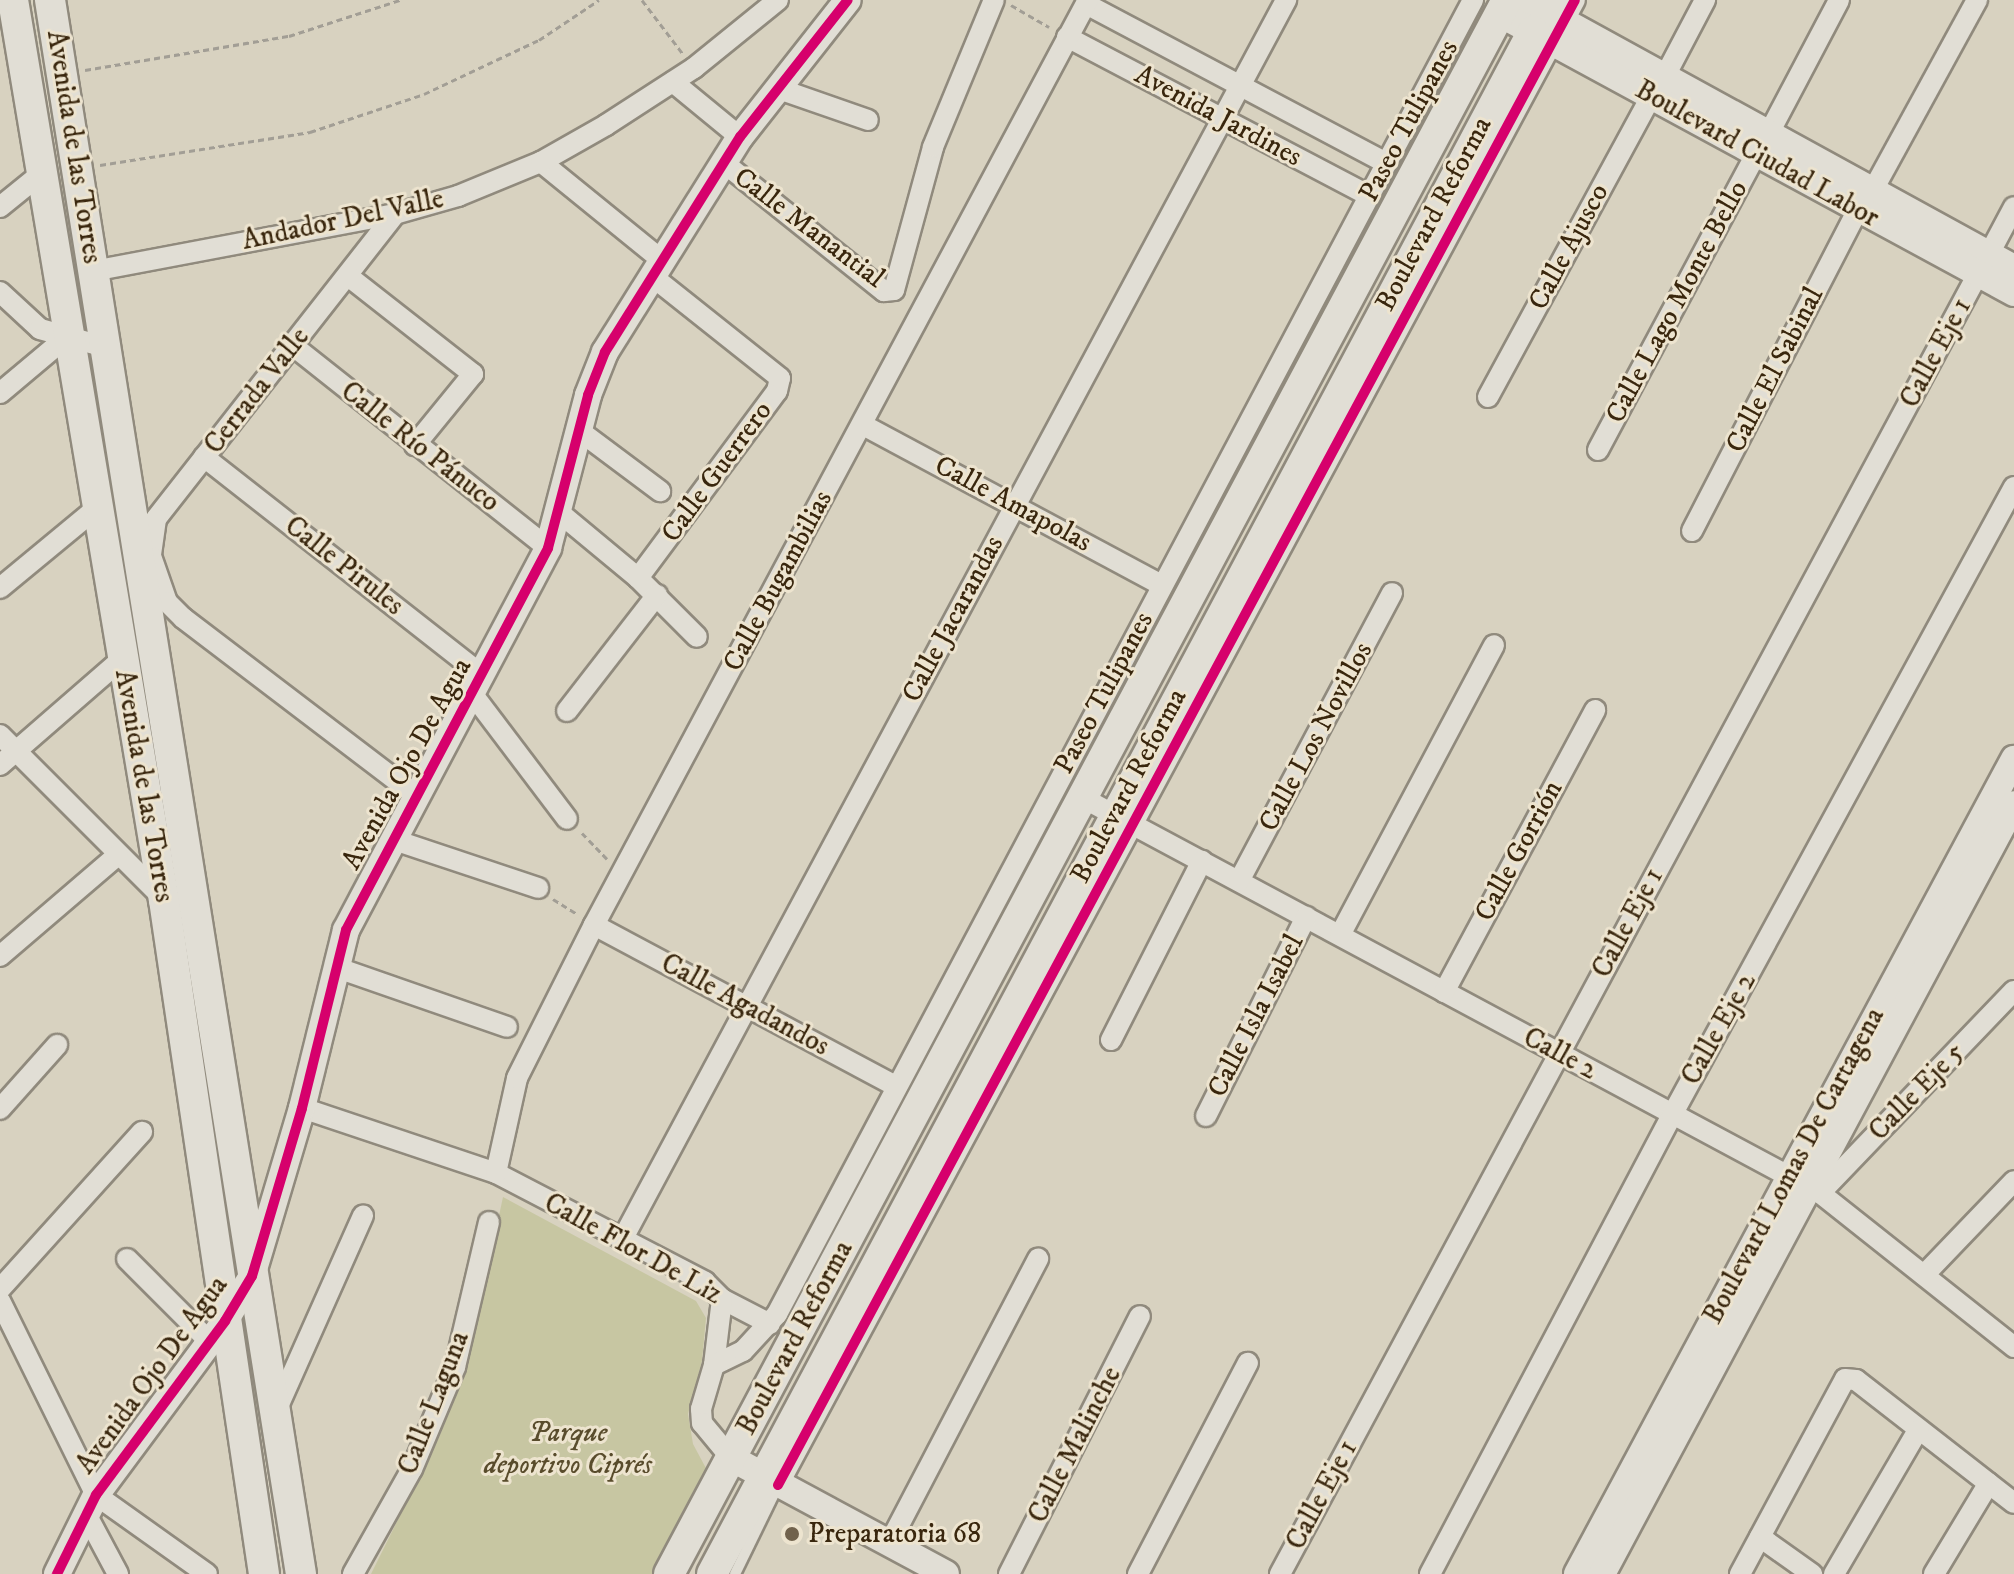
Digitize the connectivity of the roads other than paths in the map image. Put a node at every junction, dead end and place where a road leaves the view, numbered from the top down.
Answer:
1 (50, 0) edge
2 (778, 0) edge
3 (848, 0) edge
4 (994, 0) edge
5 (1286, 0) edge
6 (1473, 0) edge
7 (1705, 0) edge
8 (1839, 0) edge
9 (1977, 0) edge
10 (1087, 2) edge
11 (9, 13) edge
12 (1539, 13) edge
13 (1067, 37) junction
14 (673, 82) junction
15 (1240, 86) junction
16 (1658, 86) junction
17 (779, 89) junction
18 (1222, 118) junction
19 (868, 120) dead end
20 (740, 137) junction
21 (1762, 144) junction
22 (541, 162) junction
23 (724, 163) junction
24 (1386, 163) junction
25 (42, 173) junction
26 (1368, 195) junction
27 (1866, 200) junction
28 (0, 207) edge
29 (2014, 207) edge
30 (395, 214) junction
31 (1984, 264) junction
32 (2014, 268) edge
33 (659, 270) junction
34 (93, 271) junction
35 (348, 276) junction
36 (0, 292) edge
37 (2014, 293) edge
38 (69, 335) junction
39 (292, 345) junction
40 (105, 347) junction
41 (0, 393) edge
42 (1488, 397) dead end
43 (863, 425) junction
44 (581, 432) junction
45 (415, 445) junction
46 (1598, 450) dead end
47 (204, 457) junction
48 (2014, 487) edge
49 (660, 491) dead end
50 (1014, 505) junction
51 (98, 507) junction
52 (561, 514) junction
53 (1692, 531) dead end
54 (548, 548) junction
55 (638, 578) junction
56 (1162, 585) junction
57 (0, 588) edge
58 (1392, 593) dead end
59 (657, 595) junction
60 (697, 637) dead end
61 (1494, 645) dead end
62 (123, 658) junction
63 (479, 686) junction
64 (1595, 710) dead end
65 (567, 711) dead end
66 (0, 735) edge
67 (8, 758) edge
68 (2014, 759) edge
69 (417, 796) junction
70 (1083, 798) junction
71 (2014, 804) edge
72 (1123, 818) junction
73 (567, 819) road end
74 (394, 840) junction
75 (118, 855) junction
76 (1202, 861) junction
77 (1239, 881) junction
78 (538, 888) road end
79 (164, 900) junction
80 (1306, 917) junction
81 (594, 925) junction
82 (198, 929) junction
83 (1340, 935) junction
84 (0, 956) edge
85 (335, 967) junction
86 (2014, 991) edge
87 (1444, 992) junction
88 (747, 1005) junction
89 (507, 1027) dead end
90 (1111, 1040) dead end
91 (57, 1045) dead end
92 (1558, 1053) junction
93 (896, 1086) junction
94 (302, 1108) junction
95 (0, 1109) edge
96 (1672, 1115) junction
97 (1206, 1116) dead end
98 (142, 1132) dead end
99 (496, 1173) junction
100 (2014, 1181) edge
101 (1805, 1186) junction
102 (363, 1216) dead end
103 (489, 1222) dead end
104 (622, 1240) junction
105 (127, 1259) dead end
106 (1038, 1259) dead end
107 (1924, 1275) junction
108 (252, 1276) junction
109 (0, 1289) edge
110 (722, 1299) junction
111 (0, 1301) edge
112 (1140, 1316) dead end
113 (770, 1324) junction
114 (217, 1331) junction
115 (2014, 1347) edge
116 (1248, 1363) dead end
117 (714, 1365) junction
118 (274, 1414) junction
119 (1918, 1430) junction
120 (731, 1458) junction
121 (770, 1481) junction
122 (1989, 1483) junction
123 (2014, 1503) edge
124 (91, 1504) junction
125 (1760, 1537) junction
126 (1609, 1538) junction
127 (889, 1544) junction
128 (57, 1574) edge
129 (118, 1574) edge
130 (207, 1574) edge
131 (264, 1574) edge
132 (301, 1574) edge
133 (353, 1574) edge
134 (669, 1574) edge
135 (712, 1574) edge
136 (735, 1574) edge
137 (946, 1574) edge
138 (1009, 1574) edge
139 (1138, 1574) edge
140 (1280, 1574) edge
141 (1430, 1574) edge
142 (1577, 1574) edge
143 (1602, 1574) edge
144 (1740, 1574) edge
145 (1812, 1574) edge
146 (1834, 1574) edge
147 (1934, 1574) edge

1 - 34 main road, Avenida de las Torres
2 - 14 street, Andador Del Valle
3 - 17 street, Avenida Ojo De Agua
4 - 23 street, Calle Manantial
5 - 15 street, Calle Jacarandas
6 - 24 street, Paseo Tulipanes
7 - 16 street, Calle Ajusco
8 - 21 street, Calle Lago Monte Bello
9 - 27 street, Calle El Sabinal
10 - 13 street, Calle Bugambilias
10 - 15 street, Avenida Jardines
11 - 25 main road, Avenida de las Torres
12 - 16 street, Boulevard Ciudad Labor
12 - 70 main road, Boulevard Reforma
12 - 72 main road, Boulevard Reforma
13 - 18 street, Avenida Jardines
13 - 43 street, Calle Bugambilias
14 - 20 street, Calle Manantial
14 - 22 street, Andador Del Valle
15 - 18 street, Calle Jacarandas
15 - 24 street, Avenida Jardines
16 - 21 street, Boulevard Ciudad Labor
16 - 42 street, Calle Ajusco
17 - 19 street
17 - 20 street, Avenida Ojo De Agua
18 - 26 street, Avenida Jardines
18 - 50 street, Calle Jacarandas
20 - 23 street, Avenida Ojo De Agua
21 - 27 street, Boulevard Ciudad Labor
21 - 46 street, Calle Lago Monte Bello
22 - 30 street, Andador Del Valle
22 - 33 street
23 - 33 street, Avenida Ojo De Agua
24 - 26 street, Paseo Tulipanes
25 - 28 street
25 - 38 main road, Avenida de las Torres
26 - 56 street, Paseo Tulipanes
27 - 31 street, Boulevard Ciudad Labor
27 - 53 street, Calle El Sabinal
29 - 31 street, Calle Eje 1
30 - 34 street, Andador Del Valle
30 - 35 street, Cerrada Valle
31 - 32 street, Boulevard Ciudad Labor
31 - 37 street, Boulevard Ciudad Labor
31 - 92 street, Calle Eje 1
33 - 44 street, Avenida Ojo De Agua
33 - 55 street, Calle Guerrero
34 - 40 main road, Avenida de las Torres
35 - 39 street, Cerrada Valle
35 - 45 street
36 - 38 street
38 - 40 street
38 - 41 street
38 - 51 main road, Avenida de las Torres
39 - 45 street, Calle Río Pánuco
39 - 47 street, Cerrada Valle
40 - 82 main road, Avenida de las Torres
43 - 50 street, Calle Amapolas
43 - 81 street, Calle Bugambilias
44 - 49 street
44 - 52 street, Avenida Ojo De Agua
45 - 54 street, Calle Río Pánuco
47 - 63 street, Calle Pirules
47 - 69 street, Cerrada Valle
48 - 96 street, Calle Eje 2
50 - 56 street, Calle Amapolas
50 - 88 street, Calle Jacarandas
51 - 57 street
51 - 62 main road, Avenida de las Torres
52 - 54 street, Avenida Ojo De Agua
52 - 55 street
54 - 63 street, Avenida Ojo De Agua
55 - 59 street
56 - 93 street, Paseo Tulipanes
58 - 77 street, Calle Los Novillos
59 - 60 street
59 - 65 street
61 - 83 street
62 - 67 street
62 - 79 main road, Avenida de las Torres
63 - 69 street, Avenida Ojo De Agua
63 - 73 street, Calle Pirules
64 - 87 street, Calle Gorrión
66 - 67 street
67 - 75 street
68 - 101 street, Boulevard Lomas De Cartagena
69 - 74 street, Avenida Ojo De Agua
70 - 72 street, Calle 2
70 - 120 main road, Boulevard Reforma
71 - 101 street, Boulevard Lomas De Cartagena
72 - 76 street, Calle 2
72 - 121 main road, Boulevard Reforma
74 - 78 street
74 - 85 street, Avenida Ojo De Agua
75 - 79 street
75 - 84 street
76 - 77 street, Calle 2
76 - 90 street
77 - 80 street, Calle 2
79 - 82 street
79 - 114 main road, Avenida de las Torres
80 - 83 street, Calle 2
80 - 97 street, Calle Isla Isabel
81 - 88 street, Calle Agadandos
81 - 99 street, Calle Bugambilias
82 - 108 main road, Avenida de las Torres
83 - 87 street, Calle 2
85 - 89 street
85 - 94 street, Avenida Ojo De Agua
86 - 101 street, Calle Eje 5
87 - 92 street, Calle 2
88 - 93 street, Calle Agadandos
88 - 104 street, Calle Jacarandas
91 - 95 street
92 - 96 street, Calle 2
92 - 140 street, Calle Eje 1
93 - 113 street, Paseo Tulipanes
94 - 99 street, Calle Flor De Liz
94 - 108 street, Avenida Ojo De Agua
96 - 101 street, Calle 2
96 - 141 street, Calle Eje 2
98 - 109 street
99 - 104 street, Calle Flor De Liz
100 - 107 street
101 - 107 street, Calle 2
101 - 126 street, Boulevard Lomas De Cartagena
102 - 118 street
103 - 133 street, Calle Laguna
104 - 110 street, Calle Flor De Liz
105 - 114 street
106 - 127 street
107 - 115 street, Calle 2
108 - 114 street, Avenida Ojo De Agua
108 - 118 main road, Avenida de las Torres
110 - 113 street, Calle Flor De Liz
110 - 117 street
111 - 124 street
112 - 138 street, Calle Malinche
113 - 117 street, Paseo Tulipanes
114 - 124 street, Avenida Ojo De Agua
114 - 131 main road, Avenida de las Torres
116 - 139 street
117 - 120 street
118 - 132 main road, Avenida de las Torres
119 - 122 street
119 - 125 street
119 - 146 street
120 - 121 street
120 - 134 main road, Boulevard Reforma
121 - 127 street
121 - 135 main road, Boulevard Reforma
121 - 136 lane
122 - 123 street
122 - 147 street
124 - 128 street, Avenida Ojo De Agua
124 - 129 street
124 - 130 street
125 - 144 street
125 - 145 street
126 - 142 street, Boulevard Lomas De Cartagena
126 - 143 street, Boulevard Lomas De Cartagena
127 - 137 street

